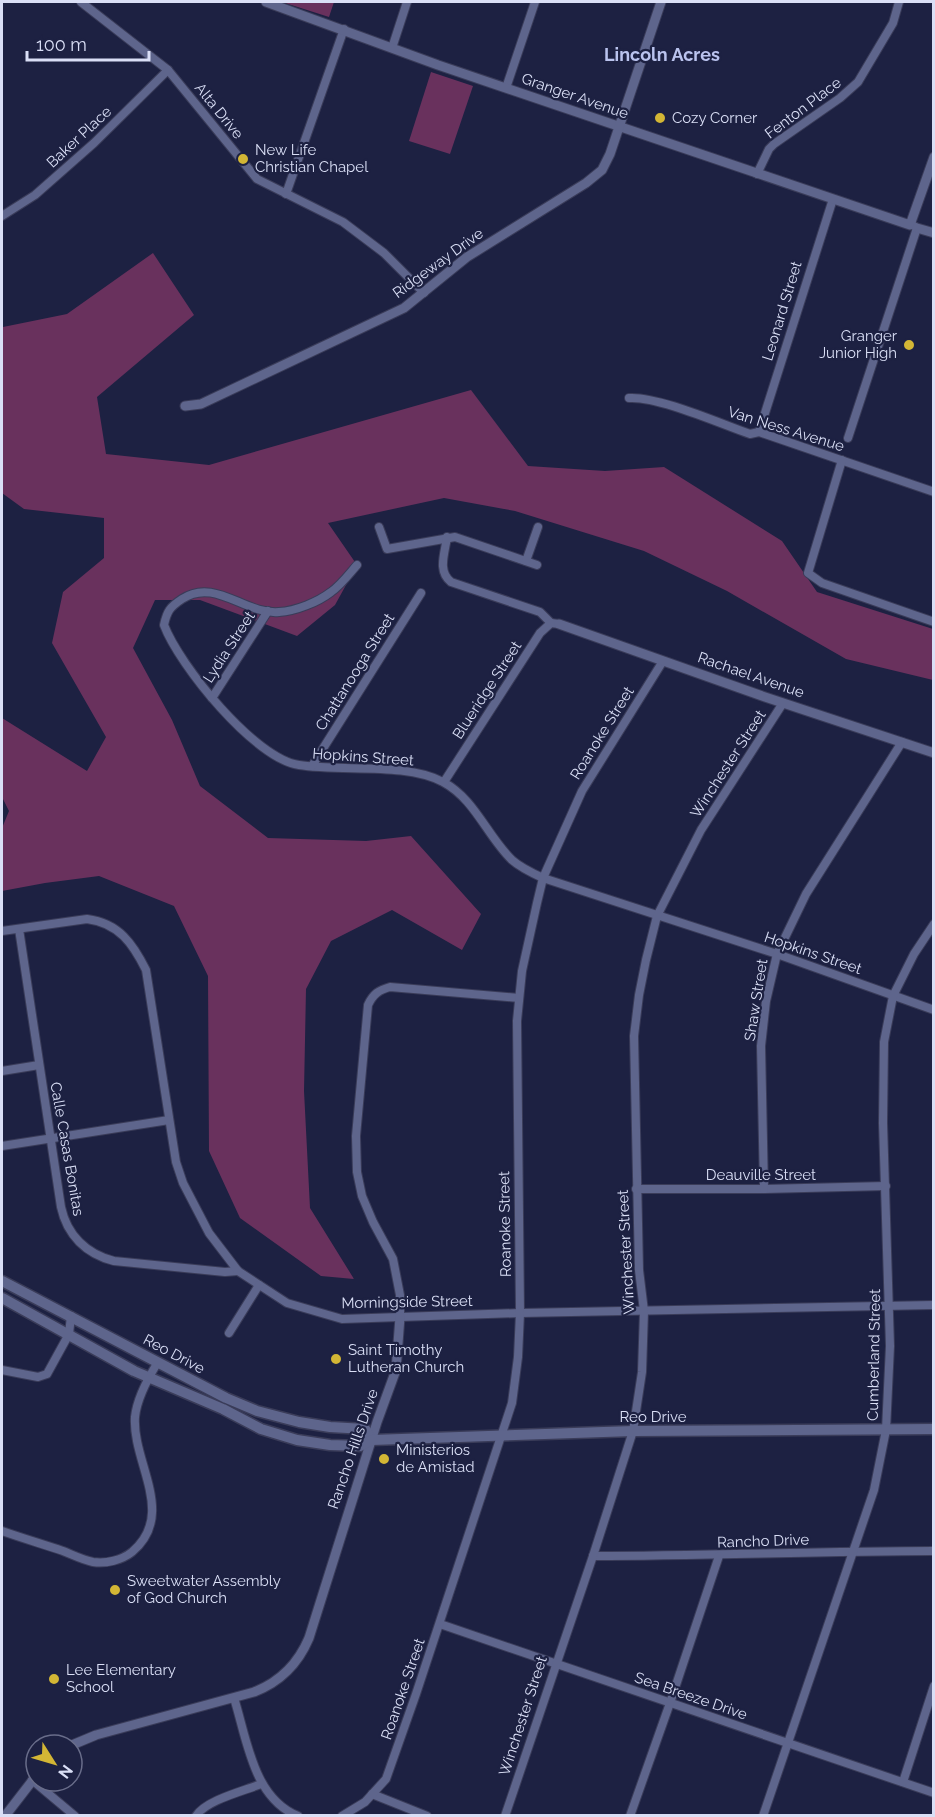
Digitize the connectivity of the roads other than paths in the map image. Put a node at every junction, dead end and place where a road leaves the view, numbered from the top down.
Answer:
1 (81, 2) edge
2 (266, 2) edge
3 (407, 2) edge
4 (536, 2) edge
5 (661, 2) edge
6 (899, 2) edge
7 (344, 29) junction
8 (392, 48) junction
9 (168, 69) junction
10 (506, 88) junction
11 (619, 128) junction
12 (933, 157) edge
13 (757, 174) junction
14 (286, 194) junction
15 (833, 199) junction
16 (2, 216) edge
17 (914, 226) junction
18 (933, 233) edge
19 (424, 294) junction
20 (629, 398) dead end
21 (184, 406) dead end
22 (759, 432) junction
23 (848, 438) dead end
24 (842, 460) junction
25 (933, 492) edge
26 (379, 527) dead end
27 (538, 527) dead end
28 (447, 537) junction
29 (526, 561) junction
30 (357, 565) dead end
31 (537, 565) dead end
32 (422, 593) dead end
33 (268, 611) junction
34 (933, 622) edge
35 (555, 623) junction
36 (663, 661) junction
37 (212, 698) junction
38 (783, 703) junction
39 (902, 742) junction
40 (933, 753) edge
41 (312, 766) junction
42 (444, 782) junction
43 (543, 878) junction
44 (657, 916) junction
45 (933, 924) edge
46 (19, 929) junction
47 (2, 931) edge
48 (777, 954) junction
49 (893, 996) junction
50 (519, 998) junction
51 (933, 1010) edge
52 (39, 1065) junction
53 (2, 1071) edge
54 (169, 1120) junction
55 (50, 1138) junction
56 (2, 1146) edge
57 (886, 1186) junction
58 (636, 1189) junction
59 (764, 1189) junction
60 (238, 1271) junction
61 (2, 1281) edge
62 (258, 1285) junction
63 (2, 1298) edge
64 (933, 1305) edge
65 (889, 1306) junction
66 (644, 1311) junction
67 (520, 1313) junction
68 (71, 1316) junction
69 (400, 1317) junction
70 (229, 1333) dead end
71 (69, 1334) junction
72 (158, 1362) junction
73 (2, 1370) edge
74 (148, 1377) junction
75 (933, 1429) edge
76 (886, 1430) junction
77 (633, 1431) junction
78 (502, 1436) junction
79 (372, 1440) junction
80 (2, 1531) edge
81 (854, 1551) junction
82 (933, 1551) edge
83 (718, 1556) junction
84 (593, 1557) junction
85 (440, 1624) junction
86 (555, 1663) junction
87 (933, 1686) edge
88 (234, 1698) junction
89 (670, 1703) junction
90 (84, 1740) edge
91 (788, 1743) junction
92 (903, 1782) junction
93 (261, 1784) junction
94 (24, 1791) edge
95 (51, 1793) edge
96 (933, 1793) edge
97 (372, 1794) junction
98 (5, 1815) edge
99 (75, 1815) edge
100 (196, 1815) edge
101 (298, 1815) edge
102 (342, 1815) edge
103 (427, 1815) edge
104 (504, 1815) edge
105 (630, 1815) edge
106 (763, 1815) edge

1 - 9 street, Alta Drive
2 - 7 street, Granger Avenue
3 - 8 street
4 - 10 street
5 - 11 street, Ridgeway Drive
6 - 13 street, Fenton Place
7 - 8 street, Granger Avenue
7 - 14 street
8 - 10 street, Granger Avenue
9 - 14 street, Alta Drive
9 - 16 street, Baker Place
10 - 11 street, Granger Avenue
11 - 13 street, Granger Avenue
11 - 19 street, Ridgeway Drive
12 - 17 street
13 - 15 street, Granger Avenue
14 - 19 street, Alta Drive
15 - 17 street, Granger Avenue
15 - 22 street, Leonard Street
17 - 18 street, Granger Avenue
17 - 23 street
19 - 21 street, Ridgeway Drive
20 - 22 street, Van Ness Avenue
22 - 24 street, Van Ness Avenue
24 - 25 street, Van Ness Avenue
24 - 34 street
26 - 28 street
27 - 29 street
28 - 29 street
28 - 35 street
29 - 31 street
30 - 33 street, Hopkins Street
32 - 41 street, Chattanooga Street
33 - 37 street, Lydia Street
33 - 37 street, Hopkins Street
35 - 36 street, Rachael Avenue
35 - 42 street, Blueridge Street
36 - 38 street, Rachael Avenue
36 - 43 street, Roanoke Street
37 - 41 street, Hopkins Street
38 - 39 street, Rachael Avenue
38 - 44 street, Winchester Street
39 - 40 street, Rachael Avenue
39 - 48 street, Shaw Street
41 - 42 street, Hopkins Street
42 - 43 street, Hopkins Street
43 - 44 street, Hopkins Street
43 - 50 street, Roanoke Street
44 - 48 street, Hopkins Street
44 - 58 street, Winchester Street
45 - 49 street, Cumberland Street
46 - 47 street, Morningside Street
46 - 52 street, Calle Casas Bonitas
46 - 54 street, Morningside Street
48 - 49 street, Hopkins Street
48 - 59 street, Shaw Street
49 - 51 street, Hopkins Street
49 - 57 street, Cumberland Street
50 - 67 street, Roanoke Street
50 - 69 street, Rancho Hills Drive
52 - 53 street
52 - 55 street, Calle Casas Bonitas
54 - 55 street
54 - 60 street, Morningside Street
55 - 56 street
55 - 60 street, Calle Casas Bonitas
57 - 59 street, Deauville Street
57 - 65 street, Cumberland Street
58 - 59 street, Deauville Street
58 - 66 street, Winchester Street
60 - 62 street, Morningside Street
61 - 68 main road, Reo Drive
62 - 69 street, Morningside Street
62 - 70 street
63 - 71 main road, Reo Drive
64 - 65 street, Morningside Street
65 - 66 street, Morningside Street
65 - 76 street, Cumberland Street
66 - 67 street, Morningside Street
66 - 77 street, Winchester Street
67 - 69 street, Morningside Street
67 - 78 street, Roanoke Street
68 - 71 street
68 - 72 main road, Reo Drive
69 - 79 street, Rancho Hills Drive
71 - 73 street
71 - 74 main road, Reo Drive
72 - 74 street
72 - 79 main road, Reo Drive
74 - 79 main road, Reo Drive
74 - 80 street
75 - 76 main road, Reo Drive
76 - 77 main road, Reo Drive
76 - 81 street, Cumberland Street
77 - 78 main road, Reo Drive
77 - 84 street, Winchester Street
78 - 79 main road, Reo Drive
78 - 85 street, Roanoke Street
79 - 88 street, Rancho Hills Drive
81 - 82 street, Rancho Drive
81 - 83 street, Rancho Drive
81 - 91 street, Cumberland Street
83 - 84 street, Rancho Drive
83 - 89 street
84 - 86 street, Winchester Street
85 - 86 street, Sea Breeze Drive
85 - 97 street, Roanoke Street
86 - 89 street, Sea Breeze Drive
86 - 104 street, Winchester Street
87 - 92 street
88 - 90 street, Rancho Hills Drive
88 - 93 street
89 - 91 street, Sea Breeze Drive
89 - 105 street
91 - 92 street, Sea Breeze Drive
91 - 106 street, Cumberland Street
92 - 96 street, Sea Breeze Drive
93 - 100 street
93 - 101 street
94 - 98 street
95 - 99 street
97 - 102 street, Roanoke Street
97 - 103 street

